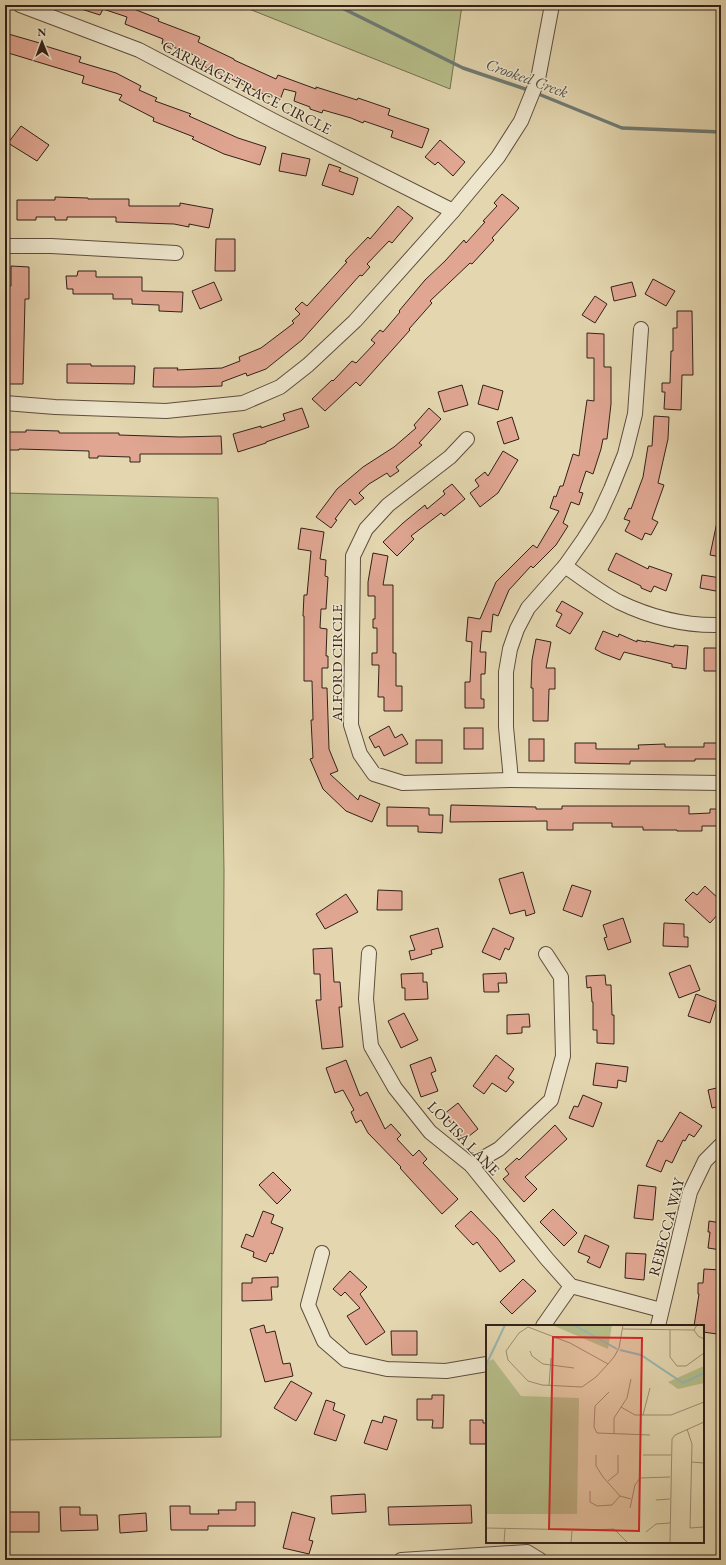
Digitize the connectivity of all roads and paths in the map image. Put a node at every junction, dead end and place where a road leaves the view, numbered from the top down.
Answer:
1 (20, 5) edge
2 (552, 5) edge
3 (453, 211) junction
4 (5, 246) edge
5 (176, 253) dead end
6 (641, 329) dead end
7 (5, 403) edge
8 (467, 439) dead end
9 (565, 566) junction
10 (721, 625) edge
11 (511, 780) junction
12 (721, 783) edge
13 (369, 953) dead end
14 (546, 954) dead end
15 (721, 1145) edge
16 (471, 1165) junction
17 (322, 1253) dead end
18 (572, 1286) junction
19 (662, 1310) junction
20 (544, 1325) edge
21 (658, 1325) edge
22 (486, 1364) edge
23 (401, 1560) edge
24 (540, 1560) edge

1 - 3 street, CARRIAGE TRACE CIRCLE
2 - 3 street
3 - 7 street
4 - 5 street
6 - 9 street
8 - 11 street, ALFORD CIRCLE
9 - 10 street
9 - 11 street
11 - 12 street, ALFORD CIRCLE
13 - 16 street, LOUISA LANE
14 - 16 street
15 - 19 street, REBECCA WAY
16 - 18 street, LOUISA LANE
17 - 22 street
18 - 19 street
18 - 20 street
19 - 21 street, REBECCA WAY
23 - 24 street

